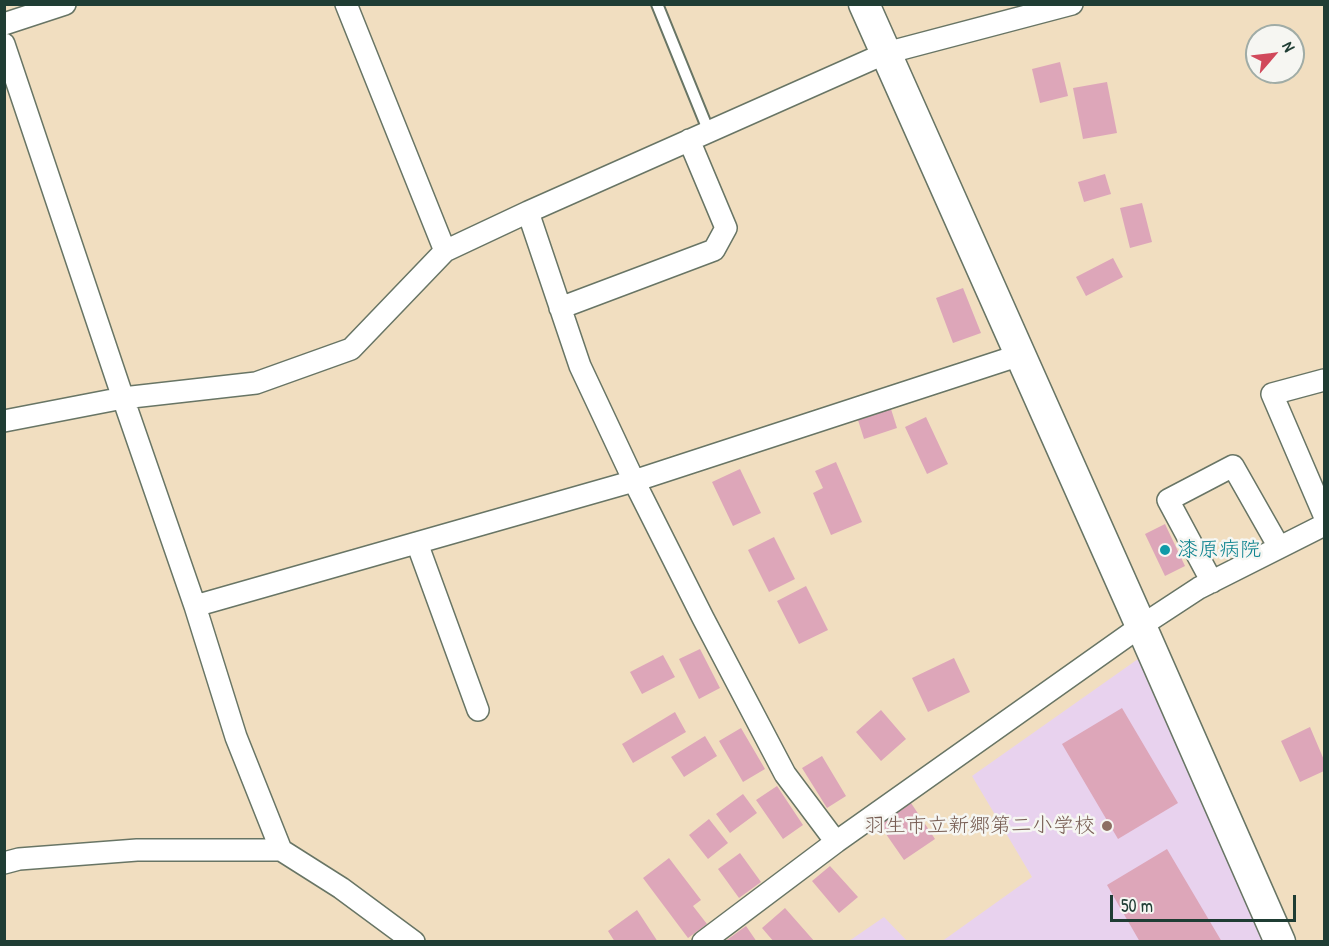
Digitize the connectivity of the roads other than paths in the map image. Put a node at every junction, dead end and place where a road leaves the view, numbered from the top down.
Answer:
1 (65, 4) edge
2 (346, 4) edge
3 (657, 4) edge
4 (864, 4) edge
5 (1072, 4) edge
6 (1030, 10) edge
7 (4, 24) edge
8 (4, 44) edge
9 (886, 53) junction
10 (709, 132) junction
11 (689, 141) junction
12 (528, 212) junction
13 (445, 251) junction
14 (560, 308) junction
15 (1020, 355) junction
16 (1324, 381) edge
17 (123, 398) junction
18 (4, 421) edge
19 (634, 481) junction
20 (1324, 515) edge
21 (1324, 525) edge
22 (417, 543) junction
23 (1280, 547) junction
24 (1212, 582) junction
25 (195, 606) junction
26 (1142, 626) junction
27 (478, 710) dead end
28 (836, 842) junction
29 (281, 850) junction
30 (4, 863) edge
31 (414, 942) edge
32 (703, 942) edge
33 (1280, 942) edge

1 - 7 street
2 - 13 street
3 - 10 lane
4 - 9 street
5 - 6 street
6 - 9 street
8 - 17 street
9 - 10 street
9 - 15 street
10 - 11 street
11 - 12 street
11 - 14 street
12 - 13 street
12 - 14 street
13 - 17 street
14 - 19 street
15 - 19 street
15 - 26 street
16 - 20 street
17 - 18 street
17 - 25 street
19 - 22 street
19 - 28 street
21 - 23 street
22 - 25 street
22 - 27 street
23 - 24 street
23 - 24 street
24 - 26 street
25 - 29 street
26 - 28 street
26 - 33 street
28 - 32 street
29 - 30 street
29 - 31 street

